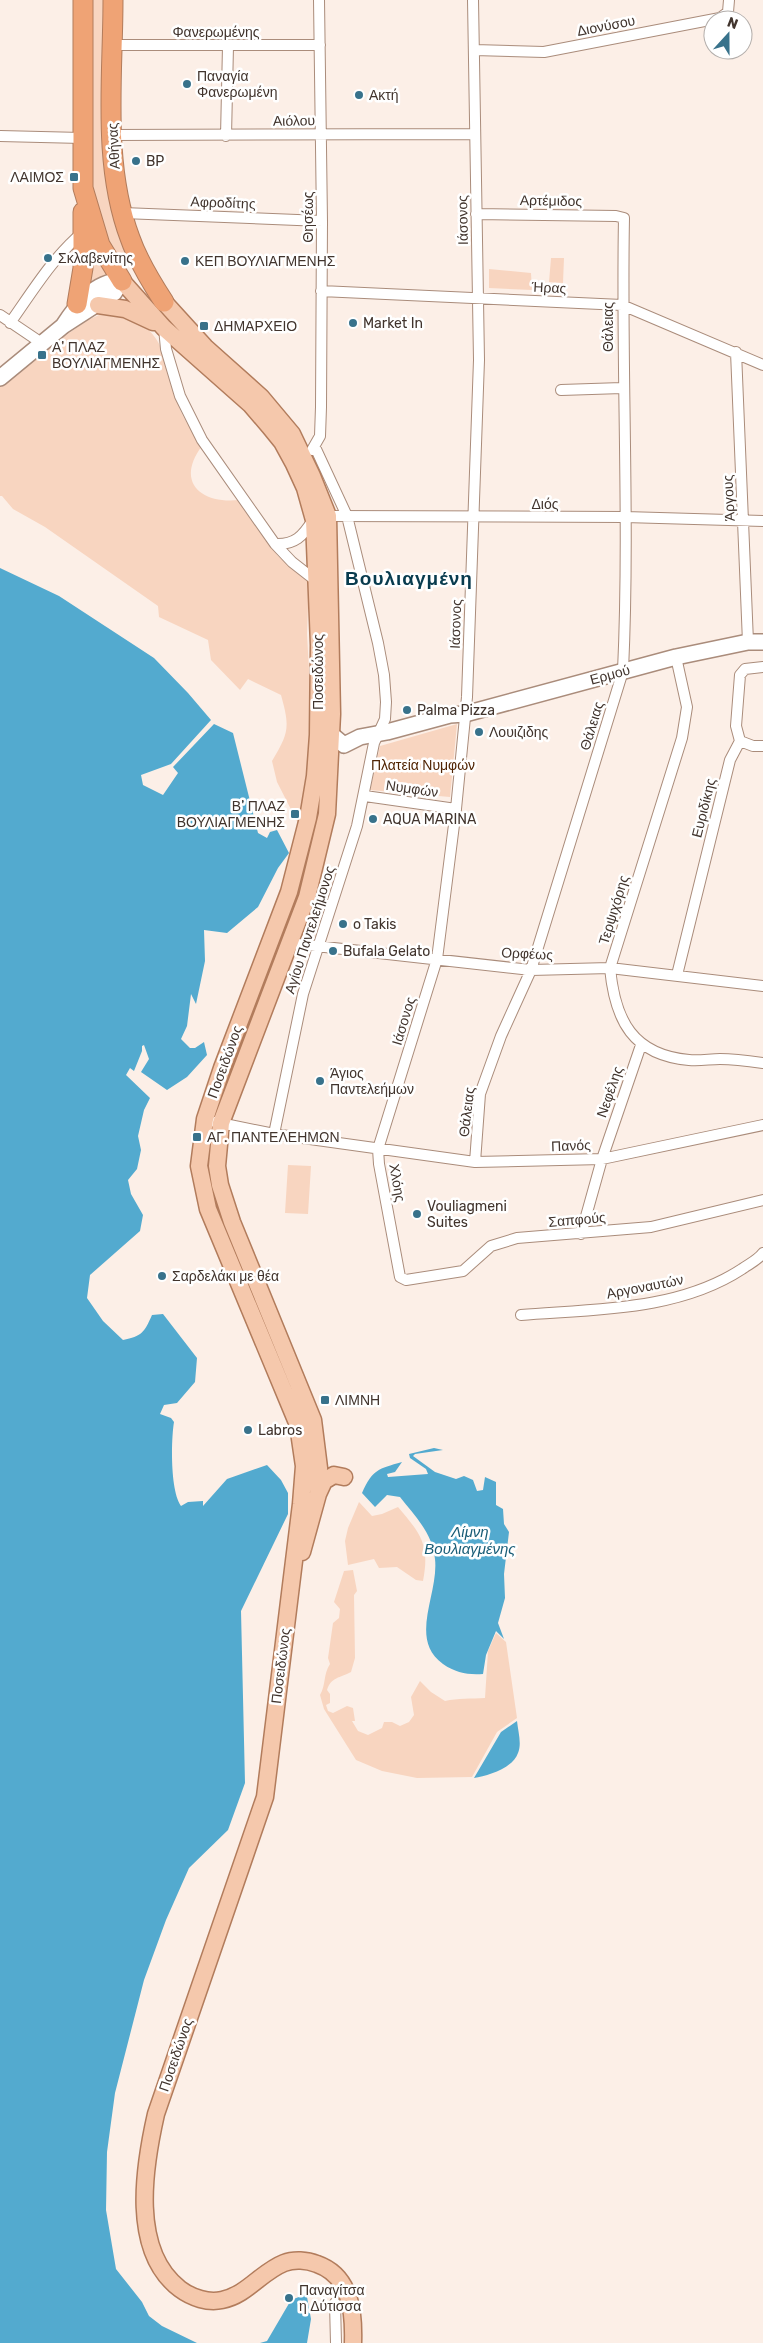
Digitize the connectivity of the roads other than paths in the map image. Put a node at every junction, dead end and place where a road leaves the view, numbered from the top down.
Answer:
1 (83, 0) edge
2 (113, 0) edge
3 (319, 0) edge
4 (473, 0) edge
5 (729, 0) edge
6 (320, 45) junction
7 (113, 46) junction
8 (228, 46) junction
9 (474, 50) junction
10 (475, 134) junction
11 (112, 135) junction
12 (322, 135) junction
13 (0, 136) edge
14 (226, 136) junction
15 (82, 138) junction
16 (82, 188) junction
17 (123, 213) junction
18 (476, 214) junction
19 (624, 218) joint
20 (322, 221) junction
21 (84, 232) junction
22 (129, 237) junction
23 (122, 281) junction
24 (153, 286) joint
25 (321, 291) junction
26 (478, 298) junction
27 (164, 302) junction
28 (77, 304) junction
29 (622, 305) junction
30 (98, 306) junction
31 (0, 316) edge
32 (10, 323) junction
33 (63, 326) junction
34 (164, 328) junction
35 (43, 344) junction
36 (736, 352) junction
37 (763, 365) edge
38 (0, 378) edge
39 (622, 388) junction
40 (561, 390) dead end
41 (310, 452) junction
42 (347, 516) junction
43 (625, 517) junction
44 (321, 518) junction
45 (473, 518) junction
46 (744, 520) junction
47 (763, 521) edge
48 (275, 544) junction
49 (315, 580) junction
50 (756, 642) edge
51 (676, 657) junction
52 (763, 667) edge
53 (623, 671) junction
54 (462, 714) junction
55 (382, 734) junction
56 (325, 735) junction
57 (740, 740) junction
58 (763, 746) edge
59 (365, 796) junction
60 (456, 809) junction
61 (289, 943) junction
62 (318, 946) junction
63 (437, 959) junction
64 (610, 968) junction
65 (531, 970) junction
66 (677, 974) junction
67 (763, 986) edge
68 (641, 1045) junction
69 (763, 1063) edge
70 (205, 1119) junction
71 (221, 1123) junction
72 (763, 1125) edge
73 (274, 1134) junction
74 (378, 1149) junction
75 (602, 1159) junction
76 (475, 1162) junction
77 (763, 1200) edge
78 (581, 1234) junction
79 (763, 1253) edge
80 (402, 1279) joint
81 (521, 1315) dead end
82 (310, 1450) junction
83 (344, 1477) dead end
84 (318, 1494) junction
85 (293, 1578) junction
86 (335, 2303) dead end
87 (336, 2343) edge
88 (353, 2343) edge

1 - 15 highway
2 - 7 highway, Αθήνας
3 - 6 street, Θησέως
4 - 9 street, Ιάσονος
5 - 9 street, Διονύσου
6 - 8 street, Φανερωμένης
6 - 12 street, Θησέως
7 - 8 street, Φανερωμένης
7 - 11 highway, Αθήνας
8 - 14 street
9 - 10 street, Ιάσονος
10 - 12 street, Αιόλου
10 - 18 street, Ιάσονος
11 - 14 street, Αιόλου
11 - 17 highway, Αθήνας
12 - 14 street, Αιόλου
12 - 20 street, Θησέως
13 - 15 street
15 - 16 highway
16 - 21 highway
16 - 23 highway
17 - 20 street, Αφροδίτης
17 - 22 highway, Αθήνας
18 - 19 street, Αρτέμιδος
18 - 26 street, Ιάσονος
19 - 29 street, Θάλειας
20 - 25 street, Θησέως
21 - 28 highway
21 - 32 street
22 - 23 highway
22 - 24 highway, Αθήνας
23 - 27 highway
23 - 28 street
23 - 30 street
23 - 34 main road, Ποσειδώνος
24 - 27 highway, Ποσειδώνος
25 - 26 street, Ήρας
25 - 41 street, Θησέως
26 - 29 street, Ήρας
26 - 45 street, Ιάσονος
27 - 41 main road, Ποσειδώνος
28 - 33 street
29 - 36 street, Ήρας
29 - 39 street, Θάλειας
30 - 33 street
30 - 34 main road
31 - 32 street
32 - 35 street
33 - 35 street
34 - 44 main road, Ποσειδώνος
34 - 48 street
35 - 38 street
36 - 37 street, Ήρας
36 - 46 street, Άργους
39 - 40 street
39 - 43 street, Θάλειας
41 - 42 street, Αγίου Παντελεήμονος
41 - 44 main road, Ποσειδώνος
42 - 44 street, Διός
42 - 45 street, Διός
42 - 55 street, Αγίου Παντελεήμονος
43 - 45 street, Διός
43 - 46 street, Διός
43 - 53 street, Θάλειας
44 - 48 street
44 - 49 main road, Ποσειδώνος
44 - 56 main road, Ποσειδώνος
45 - 54 street, Ιάσονος
46 - 47 street, Διός
46 - 50 street, Άργους
48 - 49 street
49 - 56 main road, Ποσειδώνος
50 - 51 street, Ερμού
51 - 53 street, Ερμού
51 - 64 street, Τερψιχόρης
52 - 57 street
53 - 54 street, Ερμού
53 - 65 street, Θάλειας
54 - 55 street, Ερμού
54 - 60 street, Ιάσονος
55 - 56 street, Ερμού
55 - 59 street, Αγίου Παντελεήμονος
56 - 61 main road, Ποσειδώνος
56 - 70 main road, Ποσειδώνος
57 - 58 street
57 - 66 street, Ευριδίκης
59 - 60 street, Νυμφών
59 - 62 street, Αγίου Παντελεήμονος
60 - 63 street, Ιάσονος
61 - 62 street, Ορφέως
61 - 71 main road, Ποσειδώνος
62 - 63 street, Ορφέως
62 - 73 street, Αγίου Παντελεήμονος
63 - 65 street, Ορφέως
63 - 74 street, Ιάσονος
64 - 65 street, Ορφέως
64 - 66 street, Ορφέως
64 - 68 street, Τερψιχόρης
65 - 76 street, Θάλειας
66 - 67 street, Ορφέως
68 - 69 street
68 - 75 street, Νεφέλης
70 - 71 street
70 - 82 main road, Ποσειδώνος
71 - 73 street
71 - 82 main road, Ποσειδώνος
72 - 75 street, Πανός
73 - 74 street
74 - 76 street, Πανός
74 - 80 street, Χλόης
75 - 76 street, Πανός
75 - 78 street, Νεφέλης
77 - 78 street, Σαπφούς
78 - 80 street, Σαπφούς
79 - 81 street, Αργοναυτών
82 - 84 main road, Ποσειδώνος
82 - 85 main road, Ποσειδώνος
83 - 84 main road
84 - 85 main road, Ποσειδώνος
85 - 88 main road, Ποσειδώνος
86 - 87 street

